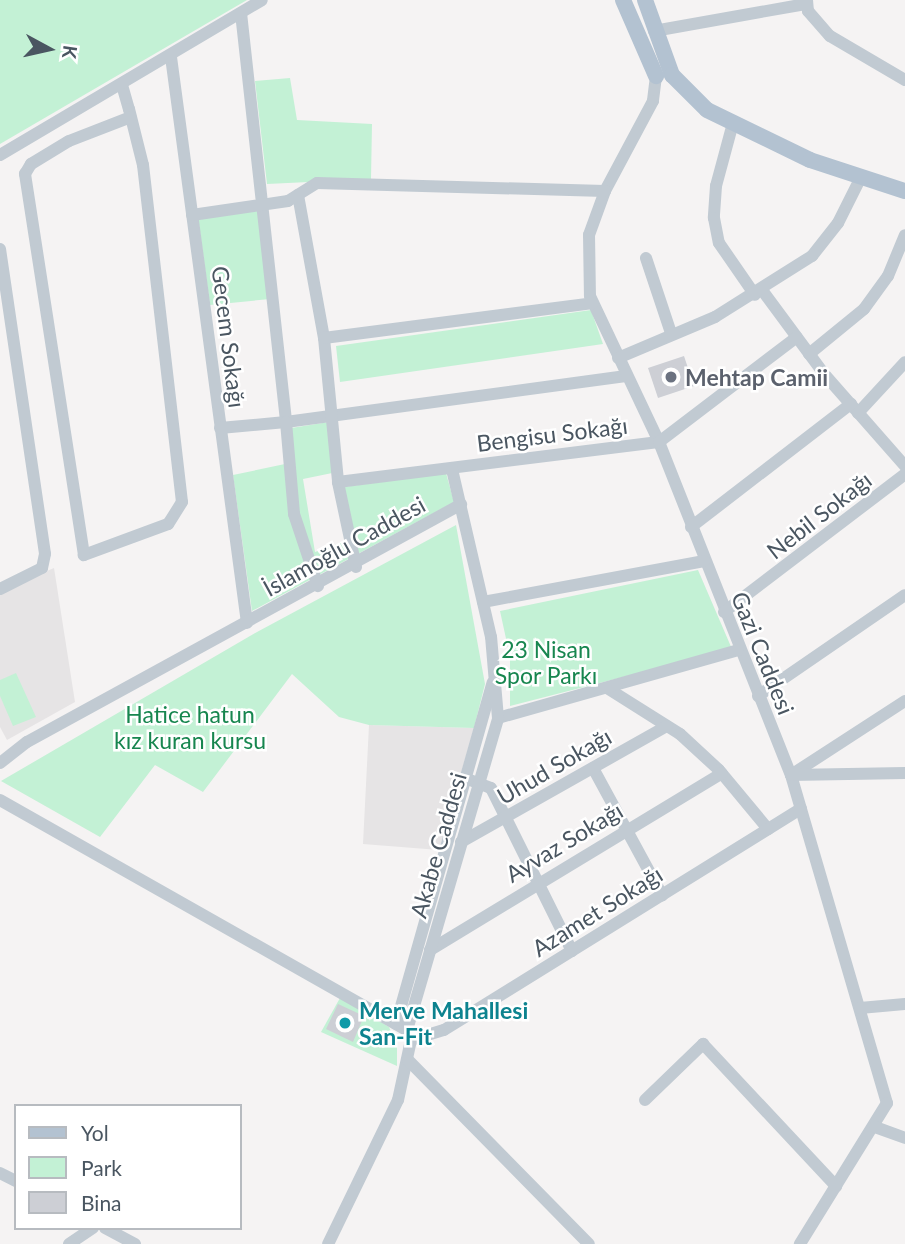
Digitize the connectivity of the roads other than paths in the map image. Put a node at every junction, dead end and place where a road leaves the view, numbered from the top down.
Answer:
1 (262, 0) edge
2 (623, 0) edge
3 (645, 0) edge
4 (807, 2) edge
5 (241, 13) junction
6 (654, 31) junction
7 (171, 57) junction
8 (656, 76) junction
9 (905, 80) edge
10 (122, 85) junction
11 (131, 117) junction
12 (733, 123) junction
13 (0, 155) edge
14 (861, 177) junction
15 (605, 191) junction
16 (905, 191) edge
17 (298, 195) junction
18 (265, 204) junction
19 (192, 215) junction
20 (905, 235) edge
21 (0, 249) edge
22 (646, 258) dead end
23 (759, 292) junction
24 (593, 303) junction
25 (671, 333) junction
26 (797, 337) junction
27 (324, 338) junction
28 (809, 354) junction
29 (618, 358) junction
30 (905, 362) edge
31 (626, 376) junction
32 (855, 409) junction
33 (331, 416) junction
34 (286, 422) junction
35 (220, 428) junction
36 (659, 442) junction
37 (905, 466) edge
38 (452, 469) junction
39 (905, 474) edge
40 (338, 482) junction
41 (461, 504) junction
42 (691, 527) junction
43 (704, 561) junction
44 (356, 567) junction
45 (318, 586) junction
46 (0, 589) edge
47 (905, 595) edge
48 (483, 602) junction
49 (724, 612) junction
50 (247, 623) junction
51 (738, 650) junction
52 (496, 671) junction
53 (607, 688) junction
54 (758, 696) junction
55 (905, 701) edge
56 (498, 718) junction
57 (667, 726) junction
58 (0, 762) edge
59 (593, 768) junction
60 (722, 773) junction
61 (905, 773) edge
62 (791, 775) junction
63 (472, 781) junction
64 (0, 800) edge
65 (801, 809) junction
66 (507, 818) junction
67 (768, 829) junction
68 (625, 830) junction
69 (461, 842) junction
70 (537, 883) junction
71 (662, 895) junction
72 (429, 950) junction
73 (572, 951) junction
74 (905, 1003) edge
75 (860, 1009) junction
76 (405, 1031) junction
77 (408, 1060) junction
78 (645, 1100) dead end
79 (875, 1127) junction
80 (905, 1138) edge
81 (836, 1186) junction
82 (90, 1230) edge
83 (109, 1230) edge
84 (69, 1244) edge
85 (135, 1244) edge
86 (328, 1244) edge
87 (589, 1244) edge
88 (800, 1244) edge

1 - 5 street
2 - 8 main road
3 - 6 main road
4 - 6 street
4 - 9 street
5 - 7 street
5 - 18 street
6 - 8 main road
6 - 12 main road
7 - 10 street
7 - 19 street, Gecem Sokağı
8 - 15 street, Gazi Caddesi
10 - 11 street
10 - 13 street
11 - 11 street
12 - 14 main road
12 - 23 street
14 - 16 main road
14 - 23 street
15 - 17 street
15 - 24 street, Gazi Caddesi
17 - 18 street
17 - 27 street
18 - 19 street
18 - 34 street
19 - 35 street, Gecem Sokağı
20 - 28 street
21 - 46 street
22 - 25 street
23 - 25 street
23 - 26 street
24 - 27 street
24 - 29 street, Gazi Caddesi
25 - 29 street
26 - 28 street
26 - 36 street
27 - 33 street
28 - 32 street
29 - 31 street, Gazi Caddesi
30 - 32 street
31 - 33 street
31 - 36 street, Gazi Caddesi
32 - 37 street
32 - 42 street
33 - 34 street
33 - 40 street
34 - 35 street
34 - 45 street
35 - 50 street, Gecem Sokağı
36 - 38 street, Bengisu Sokağı
36 - 42 street, Gazi Caddesi
38 - 40 street, Bengisu Sokağı
38 - 41 street, Akabe Caddesi
39 - 49 street, Nebil Sokağı
40 - 44 street
41 - 44 street, İslamoğlu Caddesi
41 - 48 street, Akabe Caddesi
42 - 43 street, Gazi Caddesi
43 - 48 street
43 - 49 street, Gazi Caddesi
44 - 45 street, İslamoğlu Caddesi
45 - 50 street, İslamoğlu Caddesi
47 - 54 street
48 - 52 street, Akabe Caddesi
49 - 51 street, Gazi Caddesi
50 - 58 street, İslamoğlu Caddesi
51 - 53 street
51 - 54 street, Gazi Caddesi
52 - 56 street, Akabe Caddesi
52 - 63 street, Akabe Caddesi
53 - 56 street
53 - 57 street
54 - 62 street, Gazi Caddesi
55 - 62 street
56 - 63 street, Akabe Caddesi
57 - 59 street, Uhud Sokağı
57 - 60 street
59 - 66 street, Uhud Sokağı
59 - 68 street
60 - 67 street
60 - 68 street, Ayvaz Sokağı
61 - 62 street
62 - 65 street, Gazi Caddesi
63 - 66 street
63 - 69 street, Akabe Caddesi
63 - 76 street, Akabe Caddesi
64 - 76 street
65 - 67 street, Azamet Sokağı
65 - 75 street, Gazi Caddesi
66 - 69 street, Uhud Sokağı
66 - 70 street
67 - 71 street, Azamet Sokağı
68 - 70 street, Ayvaz Sokağı
68 - 71 street
69 - 72 street, Akabe Caddesi
70 - 72 street, Ayvaz Sokağı
70 - 73 street
71 - 73 street, Azamet Sokağı
72 - 76 street, Akabe Caddesi
73 - 76 street, Azamet Sokağı
74 - 75 street
75 - 79 street, Gazi Caddesi
76 - 77 street
77 - 86 street
77 - 87 street
78 - 81 street
79 - 80 street
79 - 81 street, Gazi Caddesi
81 - 88 street, Gazi Caddesi
82 - 84 street
83 - 85 street

